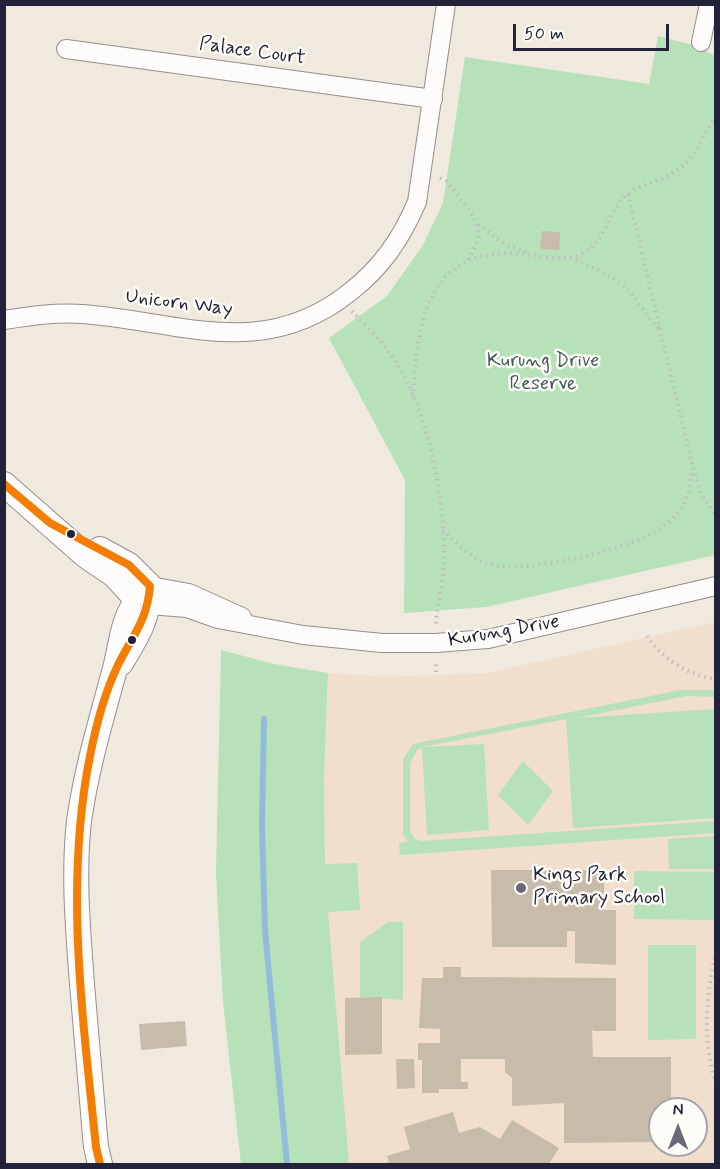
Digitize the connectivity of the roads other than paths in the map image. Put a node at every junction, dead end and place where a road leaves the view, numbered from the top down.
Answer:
1 (446, 4) edge
2 (709, 4) edge
3 (700, 42) dead end
4 (66, 49) dead end
5 (433, 99) junction
6 (4, 320) edge
7 (4, 484) edge
8 (716, 586) edge
9 (145, 597) junction
10 (100, 1164) edge

1 - 5 street, Unicorn Way
2 - 3 street
4 - 5 street, Palace Court
5 - 6 street, Unicorn Way
7 - 9 street
8 - 9 street, Kurung Drive
9 - 10 street

